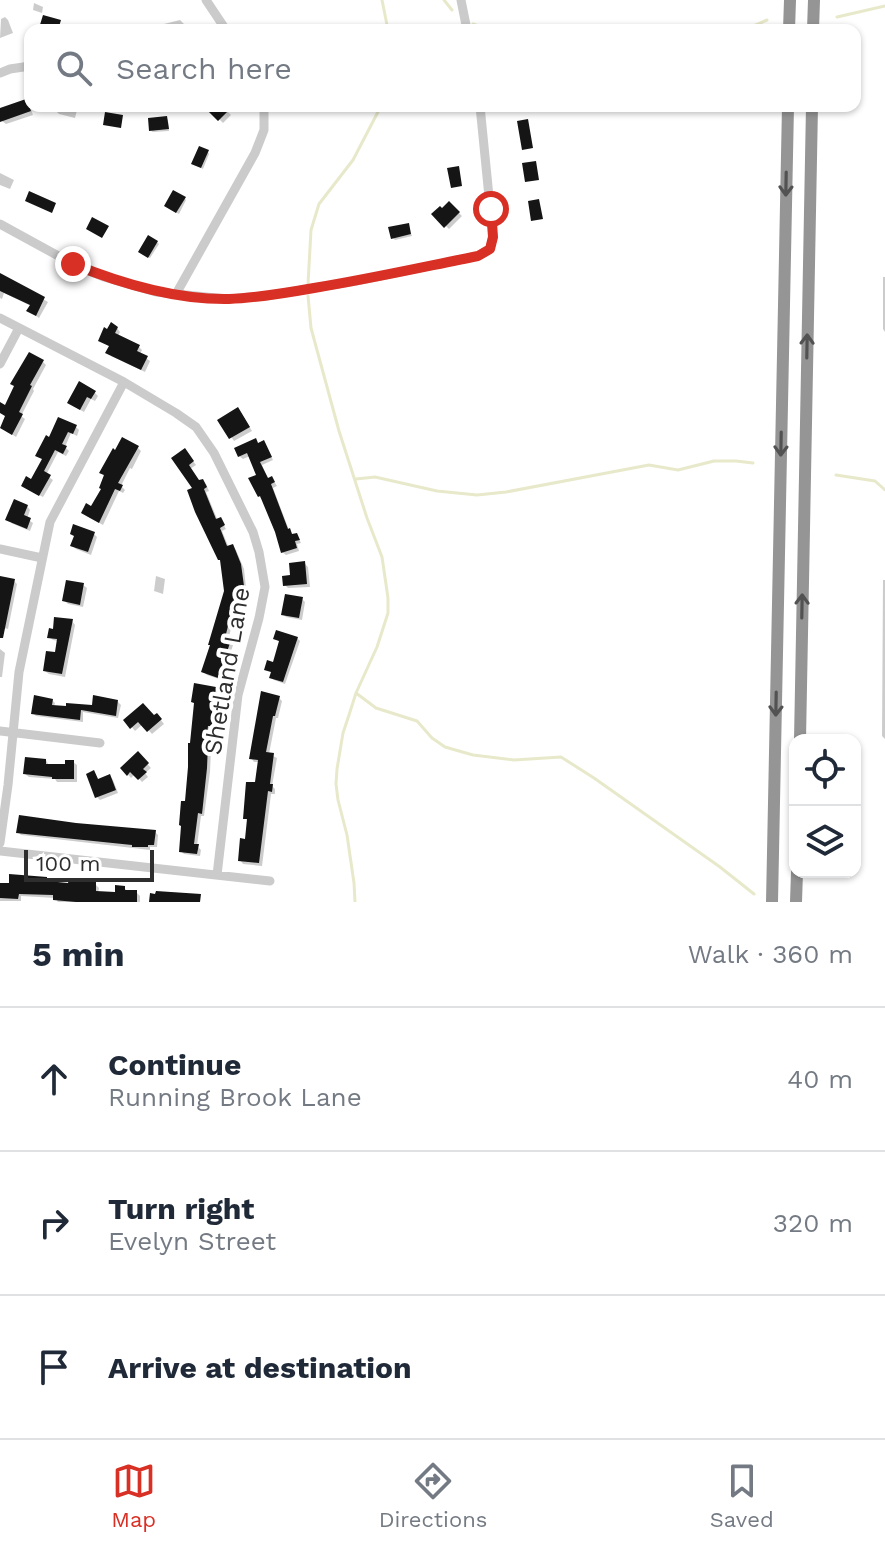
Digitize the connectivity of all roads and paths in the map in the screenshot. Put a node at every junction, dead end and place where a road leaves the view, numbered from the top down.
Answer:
1 (206, 0) edge
2 (461, 0) edge
3 (790, 0) edge
4 (814, 0) edge
5 (222, 24) edge
6 (466, 24) edge
7 (789, 24) edge
8 (813, 24) edge
9 (24, 67) edge
10 (0, 73) edge
11 (264, 112) edge
12 (481, 112) edge
13 (788, 112) edge
14 (812, 112) edge
15 (0, 224) edge
16 (176, 294) junction
17 (0, 318) edge
18 (19, 328) junction
19 (0, 364) edge
20 (124, 382) junction
21 (0, 549) edge
22 (42, 558) junction
23 (0, 731) edge
24 (14, 732) junction
25 (800, 734) edge
26 (100, 743) dead end
27 (0, 843) edge
28 (0, 851) edge
29 (217, 875) junction
30 (797, 878) edge
31 (270, 881) dead end
32 (772, 902) edge
33 (796, 902) edge

1 - 5 street
2 - 6 street
3 - 7 highway
4 - 8 highway
9 - 10 street
11 - 16 street
12 - 16 street
13 -> 32 highway
25 -> 14 highway
15 - 16 street
17 - 18 street, Shetland Lane
18 - 19 street
18 - 20 street, Shetland Lane
20 - 22 street
20 - 29 street, Shetland Lane
21 - 22 street
22 - 24 street
23 - 24 street
24 - 26 street
24 - 27 street
28 - 29 street
29 - 31 street
30 - 33 highway

